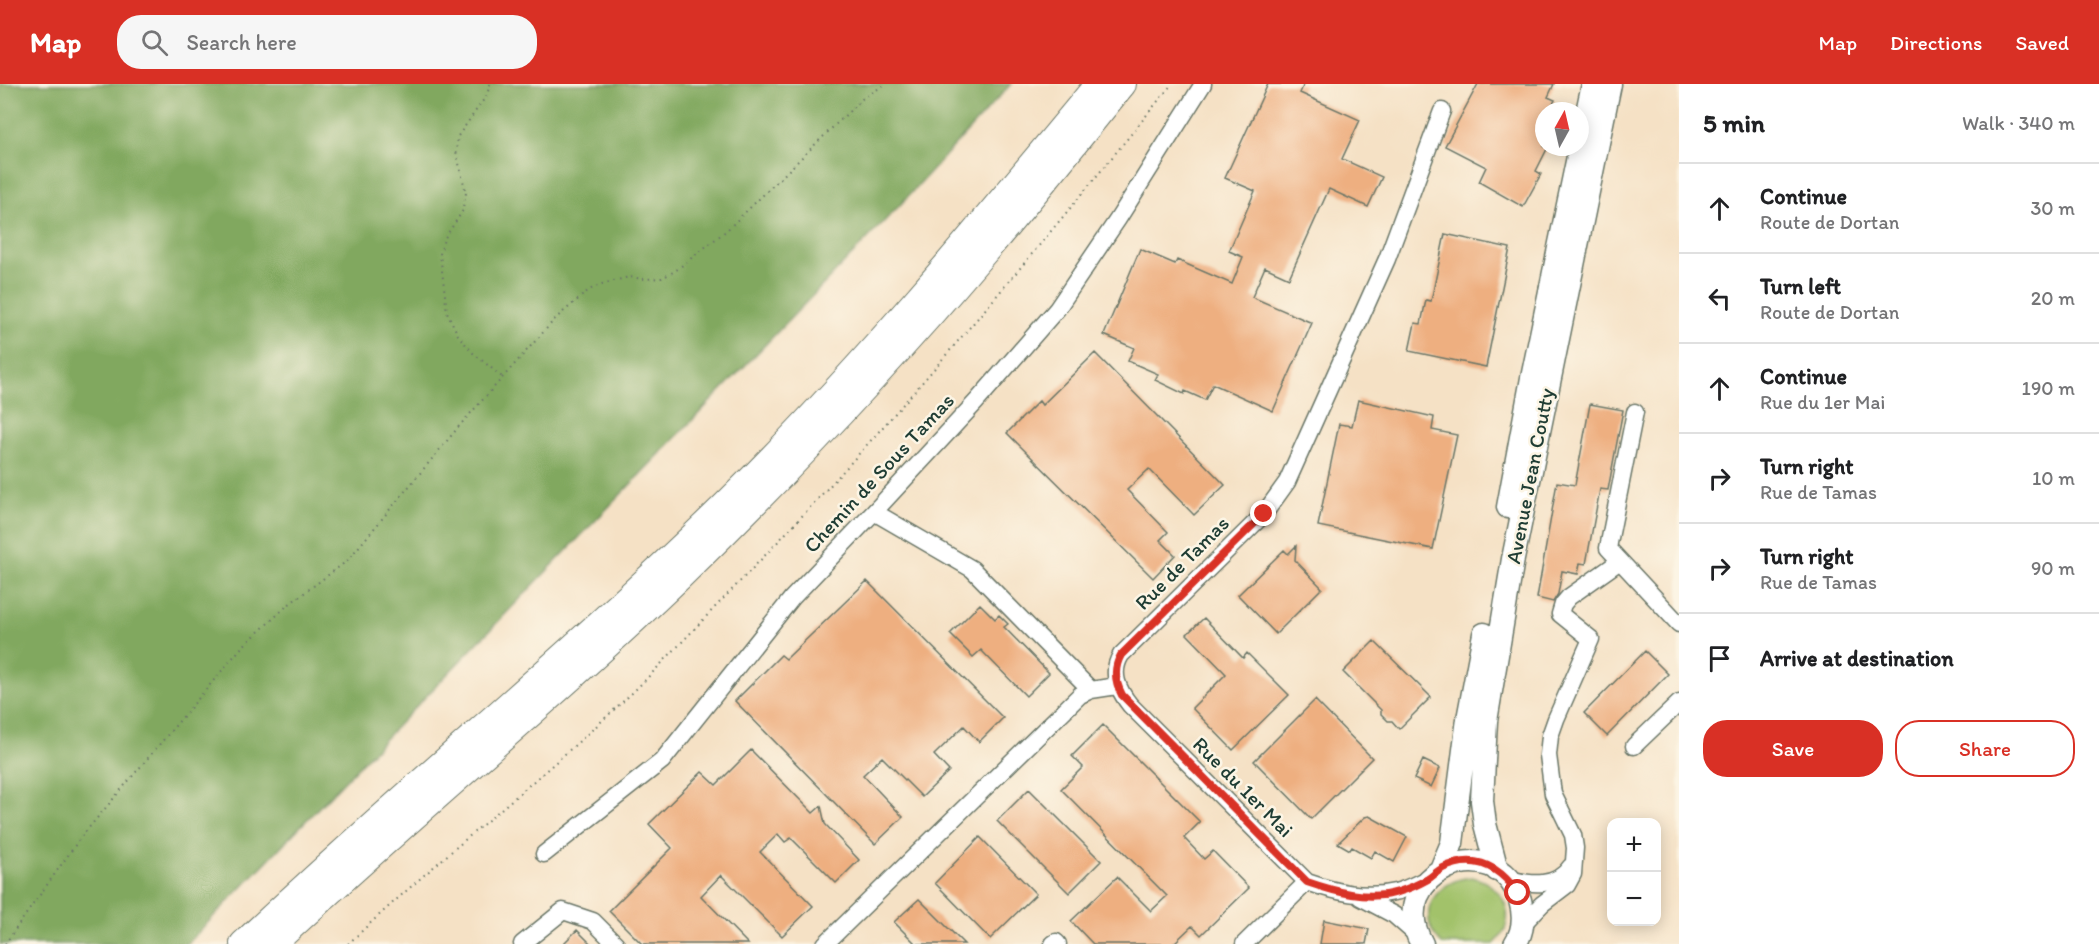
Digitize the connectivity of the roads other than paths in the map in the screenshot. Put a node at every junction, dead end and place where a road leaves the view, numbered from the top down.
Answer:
1 (1098, 84) edge
2 (1124, 84) edge
3 (1203, 84) edge
4 (1593, 84) edge
5 (1610, 84) edge
6 (1589, 103) edge
7 (1442, 111) dead end
8 (1578, 156) edge
9 (1635, 412) dead end
10 (874, 512) junction
11 (1620, 561) junction
12 (1679, 624) edge
13 (1117, 686) junction
14 (1091, 690) junction
15 (1679, 703) edge
16 (1634, 746) dead end
17 (544, 854) dead end
18 (1575, 860) junction
19 (1435, 874) junction
20 (1503, 875) junction
21 (1307, 882) junction
22 (1353, 895) junction
23 (1519, 934) edge
24 (1420, 940) edge
25 (243, 944) edge
26 (273, 944) edge
27 (522, 944) edge
28 (616, 944) edge
29 (825, 944) edge
30 (1053, 944) edge
31 (1058, 944) edge
32 (1244, 944) edge

1 - 25 highway
2 - 26 highway
3 - 10 street, Chemin de Sous Tamas
4 - 6 main road, Avenue Jean Coutty
5 - 20 main road, Avenue Jean Coutty
7 - 13 street, Rue de Tamas
8 - 19 main road, Avenue Jean Coutty
9 - 11 street
10 - 14 street
10 - 17 street, Chemin de Sous Tamas
11 - 12 street
11 - 18 street
13 - 14 street
13 - 21 street, Rue du 1er Mai
14 - 29 street
15 - 16 street
18 - 20 street
18 - 23 street
19 - 20 main road
19 - 22 street, Rue du 1er Mai
19 - 24 main road, Avenue Jean Coutty
20 - 23 main road, Avenue Jean Coutty
21 - 22 street, Rue du 1er Mai
21 - 32 street
22 - 24 street, Rue du 1er Mai
27 - 28 street
30 - 31 street

